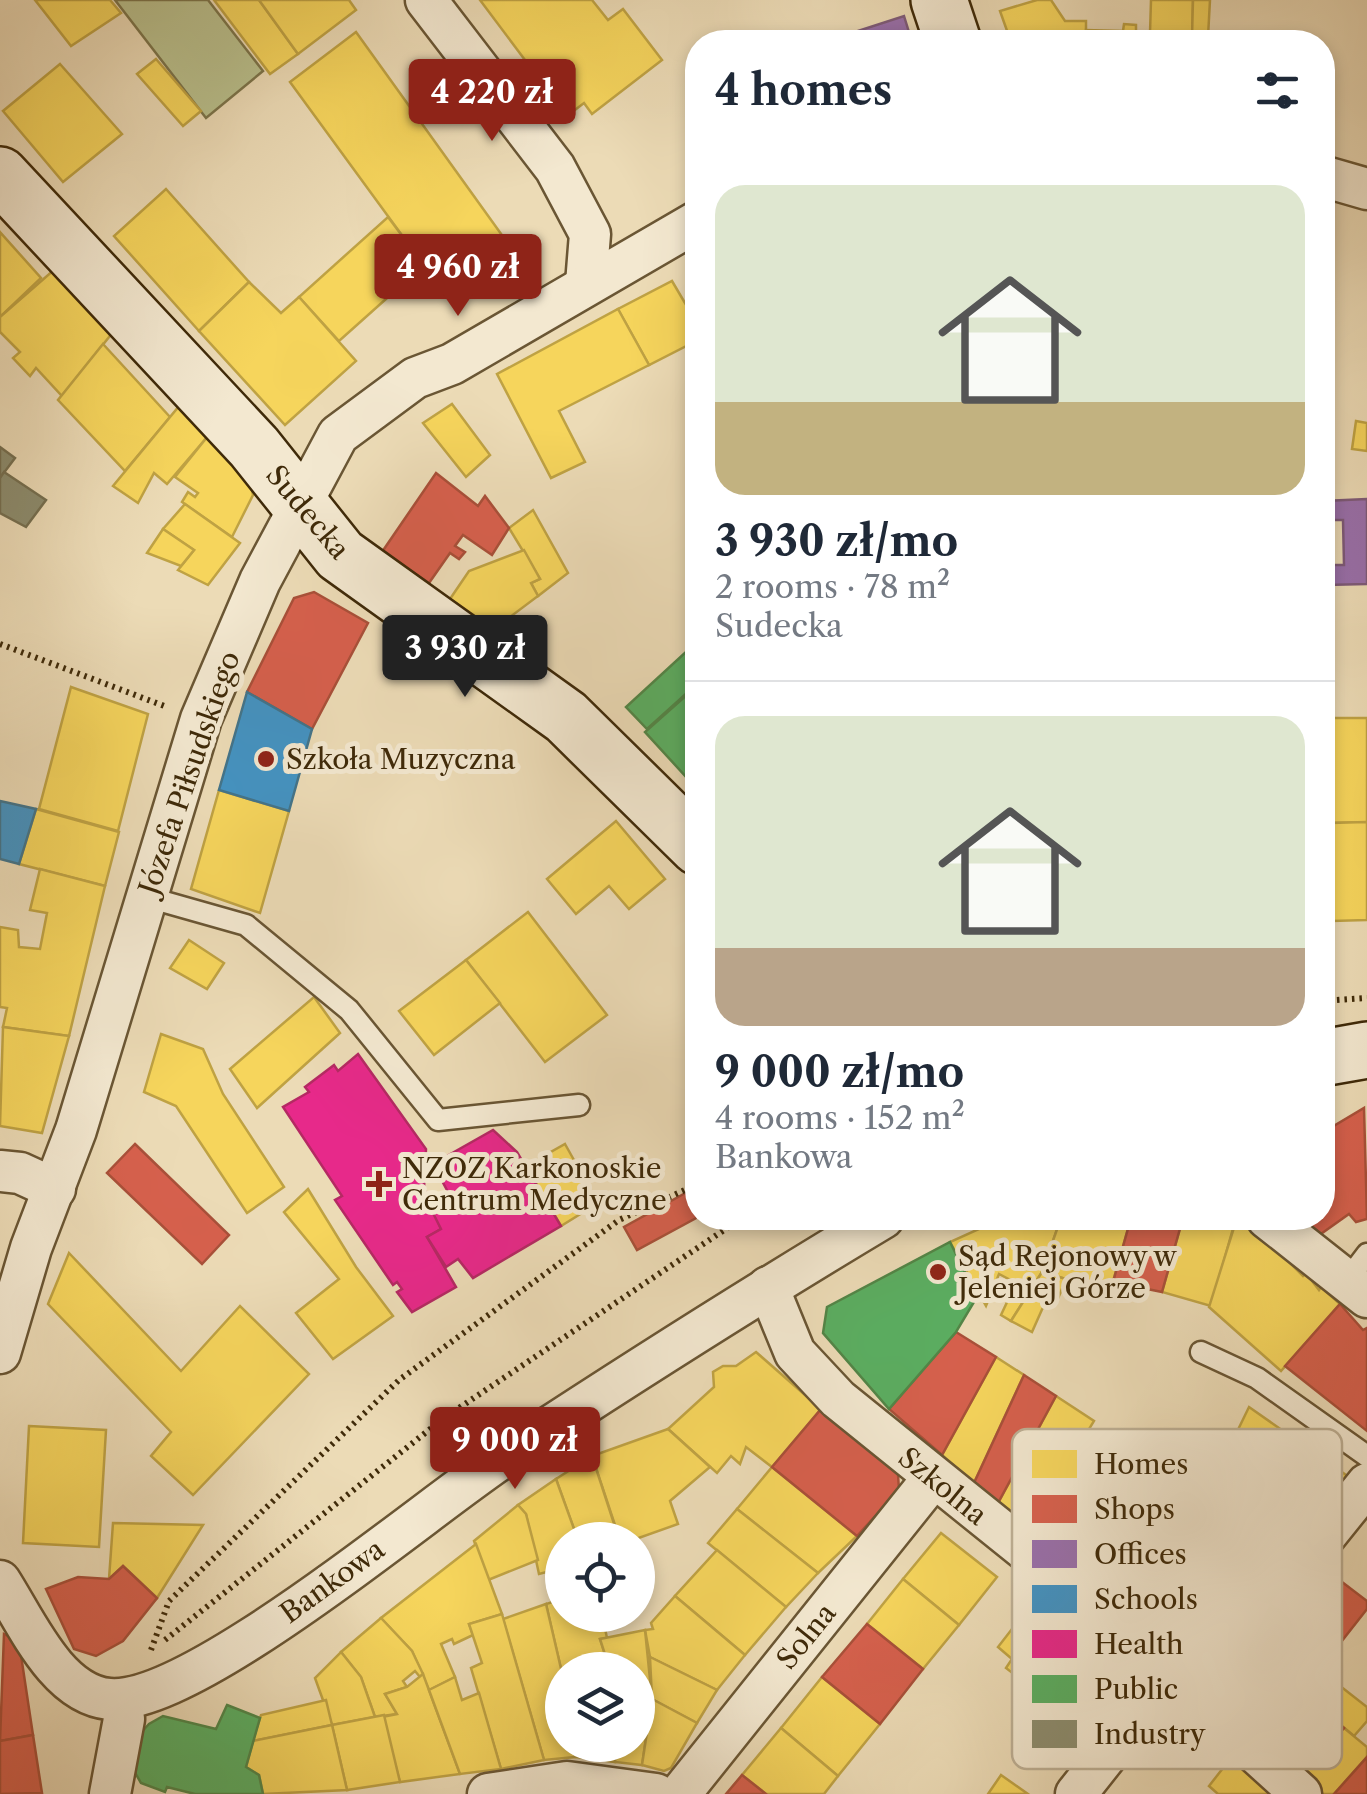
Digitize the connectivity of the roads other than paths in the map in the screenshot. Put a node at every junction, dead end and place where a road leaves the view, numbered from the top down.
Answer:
1 (426, 0) edge
2 (940, 0) edge
3 (949, 30) edge
4 (0, 175) edge
5 (1335, 180) edge
6 (1367, 189) edge
7 (685, 228) edge
8 (586, 284) junction
9 (300, 500) junction
10 (685, 834) edge
11 (147, 897) junction
12 (1367, 1050) edge
13 (1335, 1056) edge
14 (579, 1105) dead end
15 (0, 1171) edge
16 (55, 1189) junction
17 (863, 1230) edge
18 (1286, 1230) edge
19 (1361, 1277) edge
20 (768, 1288) junction
21 (1201, 1352) dead end
22 (0, 1353) edge
23 (1329, 1429) edge
24 (1342, 1438) edge
25 (1367, 1456) edge
26 (933, 1478) junction
27 (1367, 1484) edge
28 (1342, 1511) edge
29 (1012, 1543) edge
30 (0, 1581) edge
31 (129, 1693) junction
32 (1101, 1769) edge
33 (1274, 1769) edge
34 (110, 1794) edge
35 (488, 1794) edge
36 (656, 1794) edge
37 (680, 1794) edge
38 (1076, 1794) edge
39 (1301, 1794) edge

1 - 8 street
2 - 3 street
4 - 9 street, Sudecka
5 - 6 street
7 - 8 street, Józefa Piłsudskiego
8 - 9 street, Józefa Piłsudskiego
9 - 10 street, Sudecka
9 - 11 street, Józefa Piłsudskiego
11 - 14 lane
11 - 16 street, Józefa Piłsudskiego
12 - 13 street
15 - 16 street
16 - 22 street, Józefa Piłsudskiego
17 - 20 street, Bankowa
18 - 19 street
20 - 26 street, Szkolna
20 - 31 street, Bankowa
21 - 23 lane
24 - 25 lane
26 - 29 street, Szkolna
26 - 37 street, Solna
27 - 28 street
30 - 31 street
31 - 34 street
32 - 38 street
33 - 39 street, Szkolna
35 - 36 street

